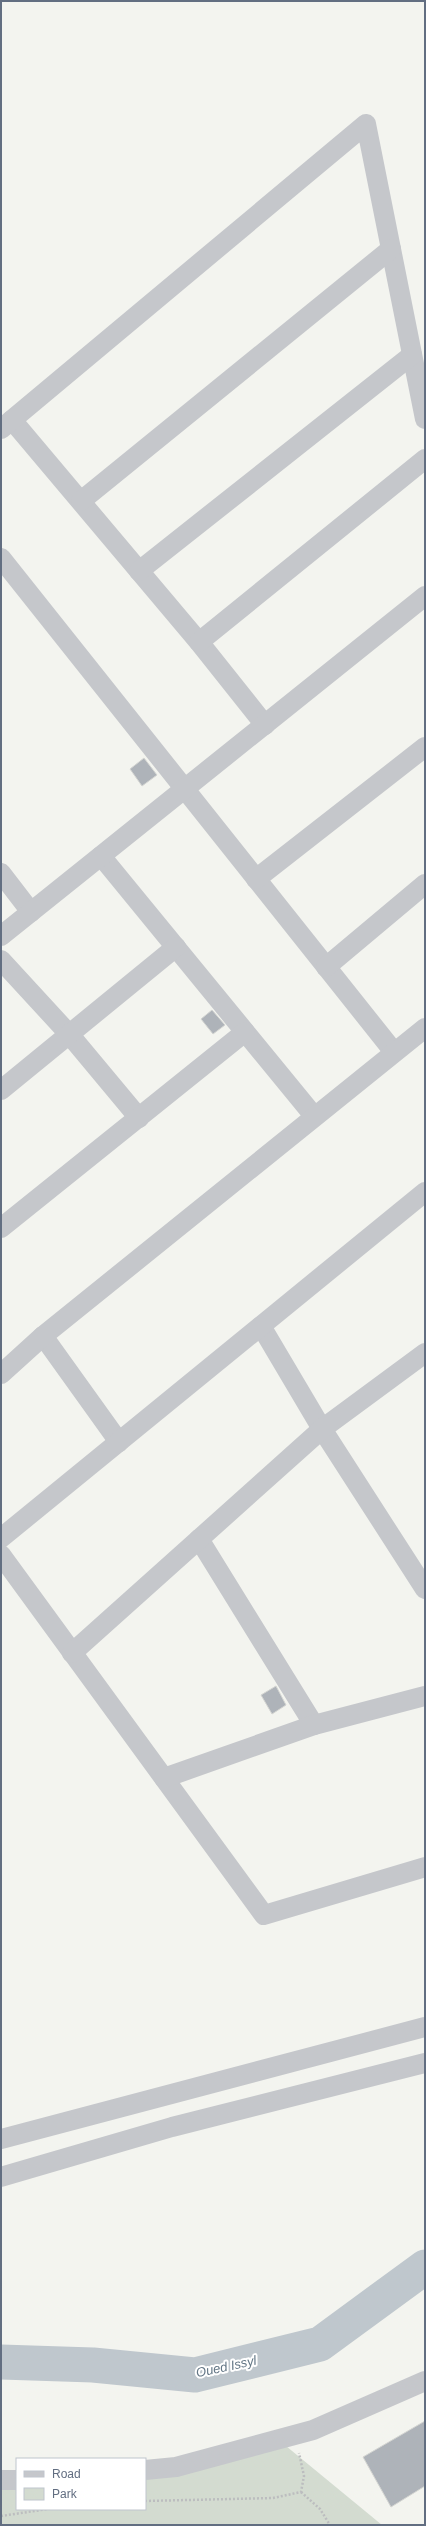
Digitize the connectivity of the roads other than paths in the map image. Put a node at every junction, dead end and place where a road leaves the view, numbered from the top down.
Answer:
1 (390, 249) junction
2 (412, 355) junction
3 (425, 419) edge
4 (6, 424) edge
5 (425, 459) edge
6 (80, 501) junction
7 (1, 558) edge
8 (139, 571) junction
9 (425, 596) edge
10 (199, 642) junction
11 (265, 725) junction
12 (425, 747) edge
13 (185, 789) junction
14 (101, 856) junction
15 (1, 873) edge
16 (256, 879) junction
17 (425, 884) edge
18 (30, 912) junction
19 (1, 936) edge
20 (176, 947) junction
21 (1, 960) edge
22 (326, 967) junction
23 (425, 1028) edge
24 (245, 1032) junction
25 (69, 1034) junction
26 (394, 1052) junction
27 (1, 1090) edge
28 (314, 1116) junction
29 (139, 1118) junction
30 (425, 1192) edge
31 (1, 1228) edge
32 (261, 1326) junction
33 (43, 1336) junction
34 (425, 1353) edge
35 (1, 1374) edge
36 (322, 1429) junction
37 (119, 1442) junction
38 (1, 1538) edge
39 (199, 1539) junction
40 (1, 1555) edge
41 (425, 1589) edge
42 (72, 1653) junction
43 (425, 1696) edge
44 (314, 1725) junction
45 (164, 1778) junction
46 (425, 1867) edge
47 (425, 2027) edge
48 (425, 2063) edge
49 (1, 2140) edge
50 (1, 2177) edge
51 (425, 2381) edge
52 (146, 2470) edge
53 (1, 2480) edge
54 (16, 2480) edge

1 - 2 street
1 - 4 street
1 - 6 street
2 - 3 street
2 - 8 street
4 - 6 street
5 - 10 street
6 - 8 street
7 - 13 street
8 - 10 street
9 - 11 street
10 - 11 street
11 - 13 street
12 - 16 street
13 - 14 street
13 - 16 street
14 - 18 street
14 - 20 street
15 - 18 street
16 - 22 street
17 - 22 street
18 - 19 street
20 - 24 street
20 - 25 street
21 - 25 street
22 - 26 street
23 - 26 street
24 - 28 street
24 - 29 street
25 - 27 street
25 - 29 street
26 - 28 street
28 - 33 street
29 - 31 street
30 - 32 street
32 - 36 street
32 - 37 street
33 - 35 street
33 - 37 street
34 - 36 street
36 - 39 street
36 - 41 street
37 - 38 street
39 - 42 street
39 - 44 street
40 - 42 street
42 - 45 street
43 - 44 street
44 - 45 street
45 - 46 street
47 - 49 street
48 - 50 street
51 - 52 street
53 - 54 street

